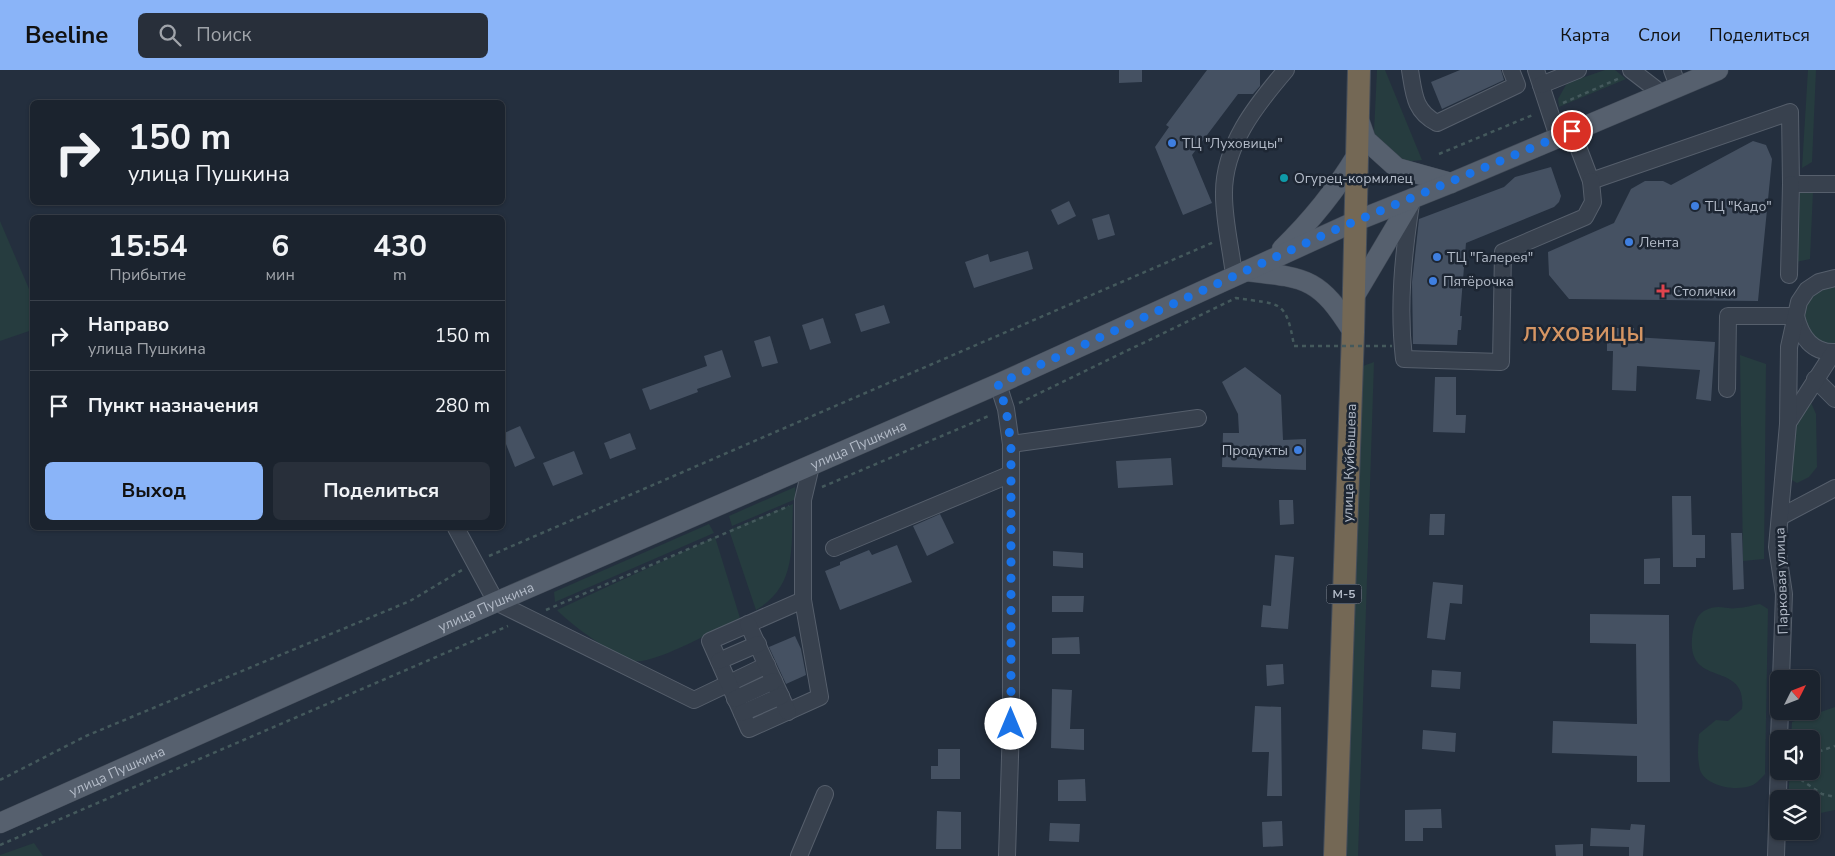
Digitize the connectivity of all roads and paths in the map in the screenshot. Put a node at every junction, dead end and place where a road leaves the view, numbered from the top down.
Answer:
1 (1286, 70) edge
2 (1359, 70) edge
3 (1410, 70) edge
4 (1511, 70) edge
5 (1578, 70) edge
6 (1631, 70) edge
7 (1718, 70) edge
8 (1539, 78) edge
9 (1670, 83) edge
10 (1359, 120) junction
11 (1565, 134) junction
12 (1357, 155) junction
13 (1591, 181) junction
14 (1451, 183) junction
15 (1791, 184) junction
16 (1835, 184) edge
17 (1412, 200) junction
18 (1356, 221) junction
19 (1229, 236) junction
20 (1272, 258) junction
21 (1835, 265) edge
22 (1239, 273) junction
23 (1789, 275) dead end
24 (1835, 278) edge
25 (1354, 297) junction
26 (1796, 316) junction
27 (1353, 332) junction
28 (1392, 346) dead end
29 (1834, 353) edge
30 (1815, 379) junction
31 (998, 384) junction
32 (1727, 389) dead end
33 (1835, 399) edge
34 (1006, 409) junction
35 (1198, 418) dead end
36 (1788, 424) junction
37 (1011, 444) junction
38 (811, 466) junction
39 (1011, 474) junction
40 (1835, 488) edge
41 (803, 500) junction
42 (1780, 517) junction
43 (457, 530) edge
44 (834, 548) dead end
45 (473, 563) junction
46 (802, 600) junction
47 (496, 602) junction
48 (528, 618) junction
49 (748, 624) junction
50 (758, 644) junction
51 (719, 661) junction
52 (767, 665) junction
53 (1781, 670) edge
54 (728, 682) junction
55 (778, 689) junction
56 (739, 706) junction
57 (788, 712) junction
58 (1835, 746) edge
59 (1820, 751) edge
60 (0, 780) edge
61 (1778, 780) edge
62 (1801, 780) edge
63 (825, 794) dead end
64 (1835, 797) edge
65 (0, 823) edge
66 (0, 845) edge
67 (799, 856) edge
68 (1008, 856) edge
69 (1336, 856) edge
70 (1776, 856) edge

1 - 19 street
2 - 10 highway, улица Куйбышева / М-5
3 - 4 street
5 - 8 street
6 - 9 street
7 - 9 main road, улица Пушкина
8 - 11 street
9 - 11 main road, улица Пушкина
10 - 12 highway, улица Куйбышева / М-5
10 - 14 main road
11 - 13 street
11 - 14 main road, улица Пушкина
12 - 18 highway, улица Куйбышева / М-5
12 - 20 main road
13 - 15 street
13 - 17 street
14 - 17 main road, улица Пушкина
15 - 16 street
15 - 23 street
17 - 18 main road, улица Пушкина
17 - 25 main road
18 - 20 main road, улица Пушкина
18 - 25 highway, улица Куйбышева / М-5
19 - 22 street
19 - 45 path
20 - 22 main road, улица Пушкина
21 - 24 street
22 - 27 main road
22 - 31 main road, улица Пушкина
24 - 26 street, Парковая улица
25 - 27 highway, улица Куйбышева / М-5
26 - 29 street
26 - 32 street
26 - 36 street, Парковая улица
27 - 69 highway, улица Куйбышева / М-5
28 - 34 path, bridge
29 - 30 street, Парковая улица
30 - 33 street
30 - 36 street, Парковая улица
31 - 34 street
31 - 38 main road, улица Пушкина
34 - 37 street
34 - 41 path
35 - 37 street
36 - 42 street, Парковая улица
37 - 39 street
38 - 41 street
38 - 47 main road, улица Пушкина
39 - 44 street
39 - 68 street
40 - 42 street
41 - 46 street
41 - 48 path
42 - 53 street, Парковая улица
43 - 45 street
45 - 47 street
45 - 60 path
46 - 49 street
46 - 57 street
47 - 48 street
47 - 65 main road, улица Пушкина
48 - 54 street
48 - 66 path
49 - 50 street
49 - 51 street
50 - 51 street
50 - 52 street
51 - 54 street
52 - 54 street
52 - 55 street
54 - 56 street
55 - 56 street
55 - 57 street
56 - 57 street
58 - 59 path
61 - 70 street
62 - 64 path
63 - 67 street

